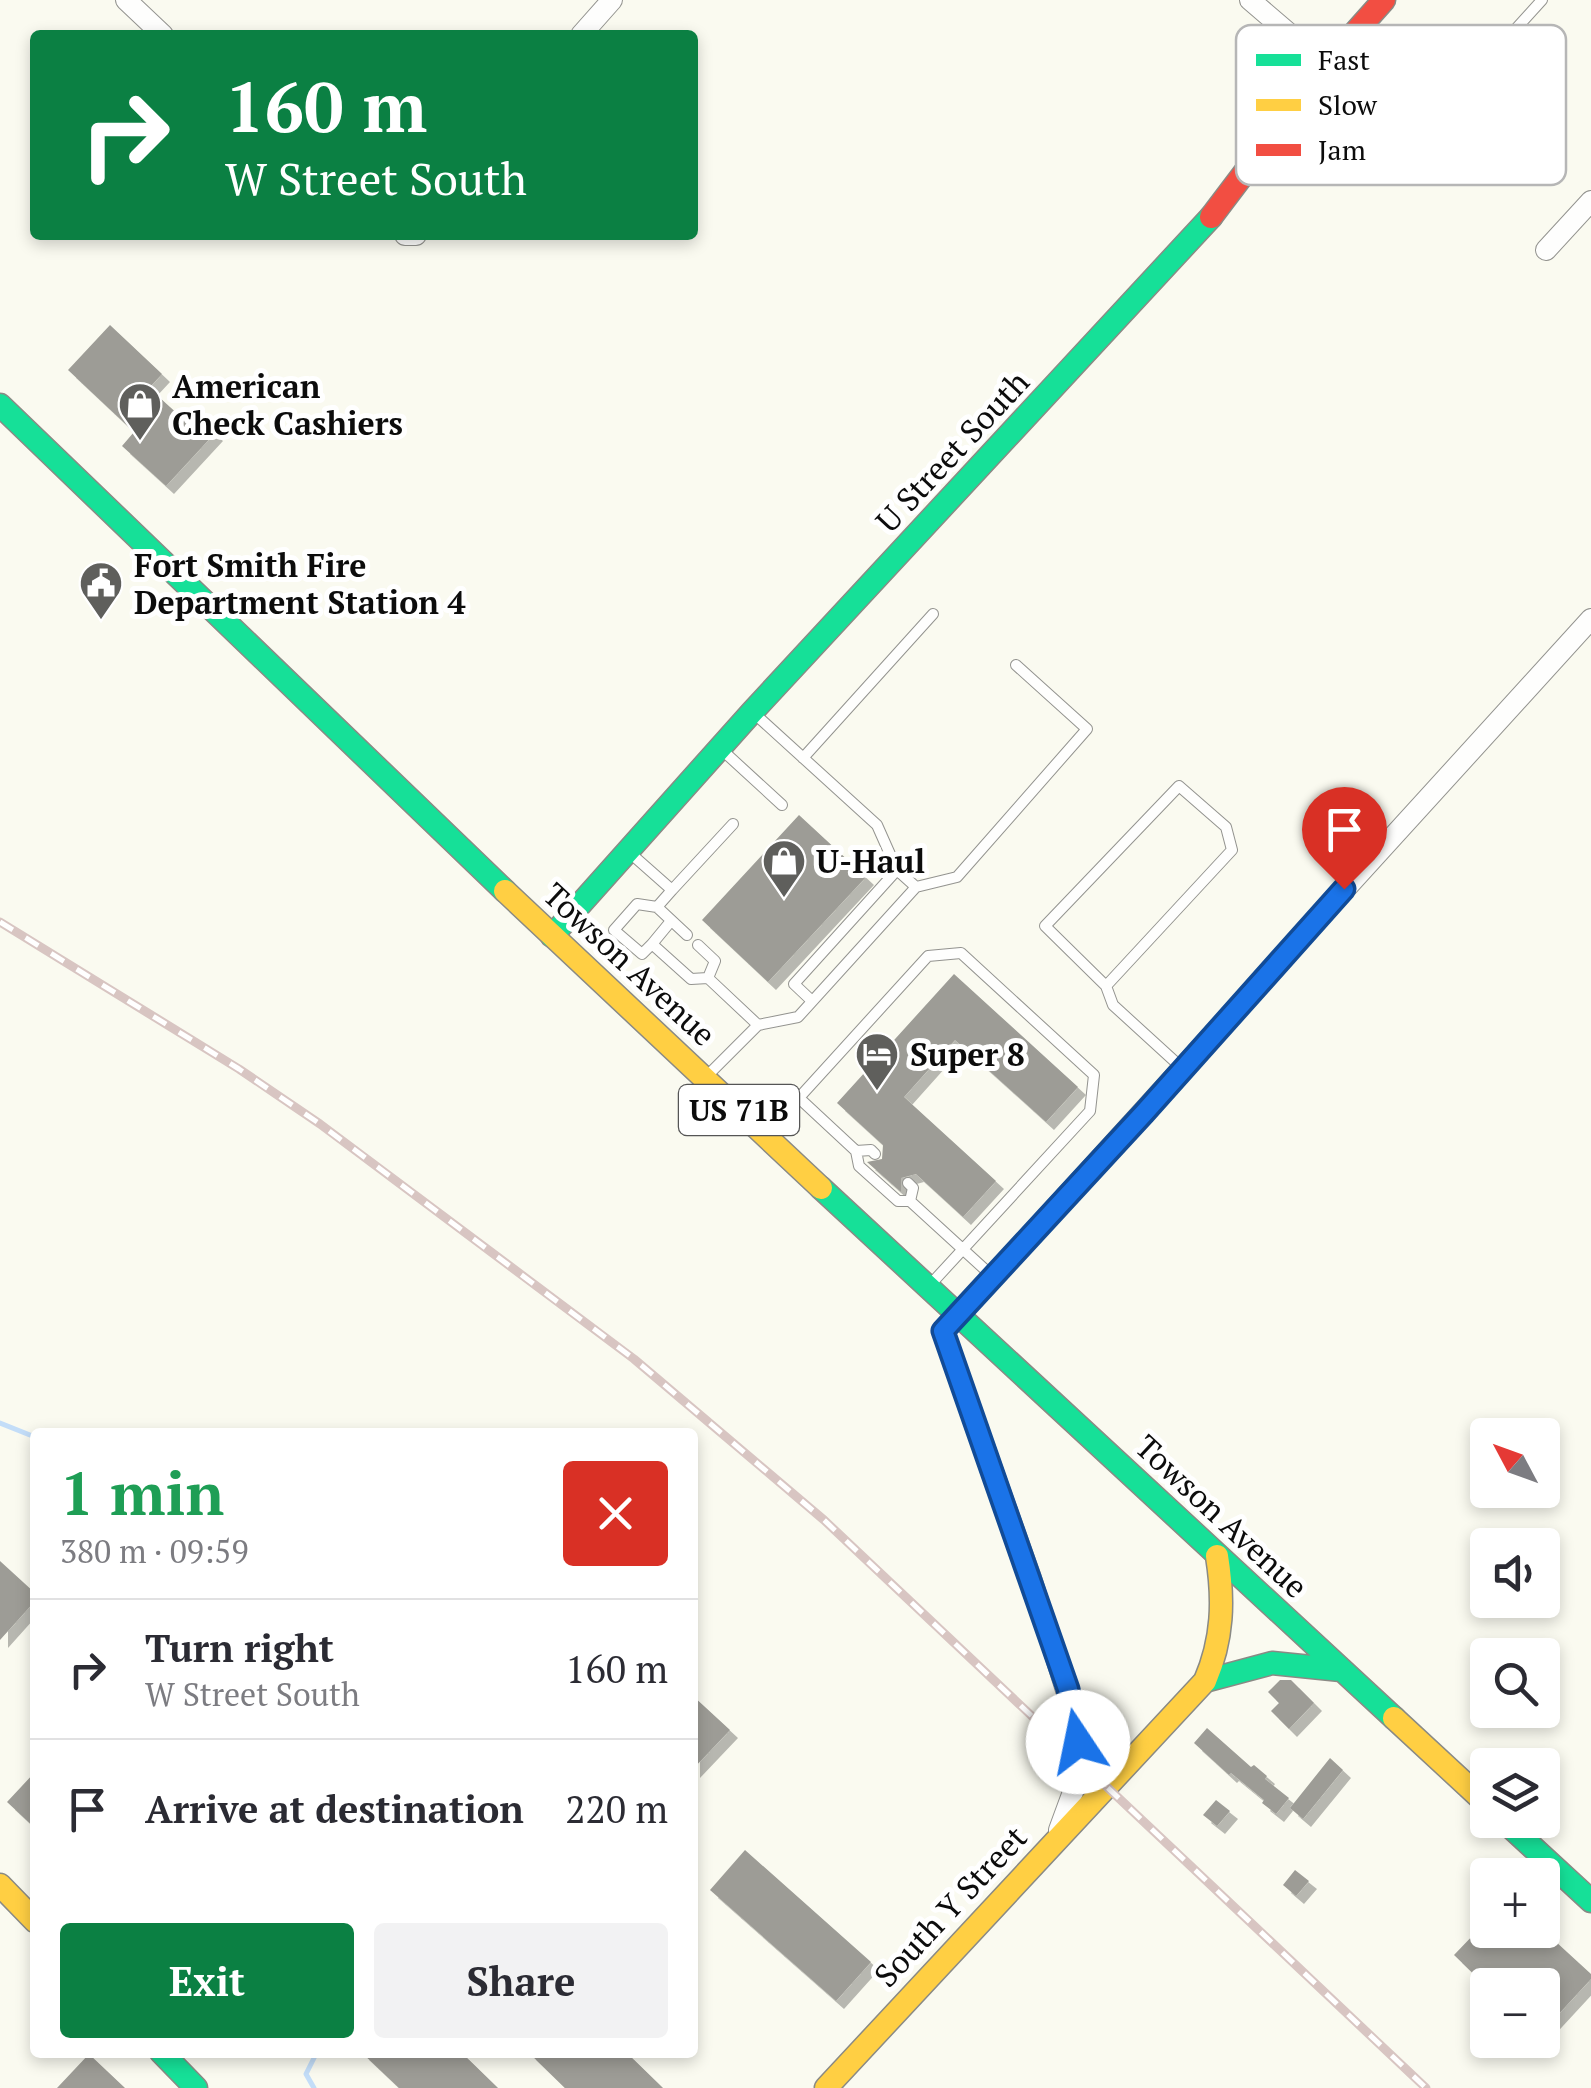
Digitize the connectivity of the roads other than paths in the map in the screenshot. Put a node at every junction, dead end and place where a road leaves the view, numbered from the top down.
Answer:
1 (126, 0) edge
2 (612, 0) edge
3 (1250, 0) edge
4 (1384, 0) edge
5 (1542, 0) edge
6 (1279, 25) edge
7 (1362, 25) edge
8 (1519, 25) edge
9 (158, 30) edge
10 (585, 30) edge
11 (1237, 185) edge
12 (1591, 201) edge
13 (1546, 250) dead end
14 (2, 412) edge
15 (934, 614) dead end
16 (1591, 620) edge
17 (1016, 665) dead end
18 (752, 712) junction
19 (720, 748) junction
20 (803, 758) junction
21 (782, 805) dead end
22 (733, 824) dead end
23 (628, 851) junction
24 (897, 870) junction
25 (916, 887) junction
26 (672, 890) junction
27 (657, 906) junction
28 (671, 921) junction
29 (686, 935) dead end
30 (552, 936) junction
31 (652, 944) junction
32 (698, 946) dead end
33 (708, 978) junction
34 (1106, 986) junction
35 (812, 1001) junction
36 (758, 1025) junction
37 (1182, 1068) junction
38 (704, 1078) junction
39 (799, 1098) junction
40 (765, 1135) junction
41 (856, 1151) junction
42 (875, 1154) dead end
43 (908, 1183) dead end
44 (910, 1201) junction
45 (962, 1250) junction
46 (992, 1276) junction
47 (927, 1288) junction
48 (956, 1315) junction
49 (1218, 1556) junction
50 (1341, 1670) junction
51 (1204, 1681) junction
52 (1470, 1788) edge
53 (1523, 1838) edge
54 (1054, 1841) junction
55 (0, 1884) edge
56 (1591, 1901) edge
57 (30, 1916) edge
58 (167, 2058) edge
59 (196, 2088) edge
60 (826, 2088) edge

1 - 9 street
2 - 10 street
3 - 6 street
4 - 7 main road, U Street South
5 - 8 lane
11 - 18 main road, U Street South
12 - 13 street
14 - 30 main road, Towson Avenue / US 71B
15 - 20 lane
16 - 37 street
17 - 25 lane
18 - 19 main road, U Street South
18 - 20 lane
19 - 21 lane
19 - 23 main road, U Street South
20 - 24 lane
22 - 26 lane
23 - 26 lane
23 - 30 main road, U Street South
24 - 25 lane
24 - 35 lane
25 - 35 lane
26 - 27 lane
27 - 28 lane
27 - 31 lane
28 - 29 lane
28 - 31 lane
30 - 38 main road, Towson Avenue / US 71B
31 - 33 lane
32 - 33 lane
33 - 36 lane
34 - 34 lane
34 - 37 lane
35 - 36 lane
36 - 38 lane
37 - 46 street
38 - 40 main road, Towson Avenue / US 71B
39 - 40 lane
39 - 41 lane
39 - 45 lane
40 - 47 main road, Towson Avenue / US 71B
41 - 42 lane
41 - 44 lane
43 - 44 lane
44 - 45 lane
45 - 46 lane
45 - 47 lane
46 - 48 street
47 - 48 main road, Towson Avenue / US 71B
48 - 49 main road, Towson Avenue / US 71B
48 - 54 street
49 - 50 main road, Towson Avenue / US 71B
49 - 51 main road, South Y Street
50 - 51 main road, South Y Street
50 - 52 main road, Towson Avenue / US 71B
51 - 54 main road, South Y Street
53 - 56 main road
54 - 60 main road, South Y Street
55 - 57 main road
58 - 59 main road

